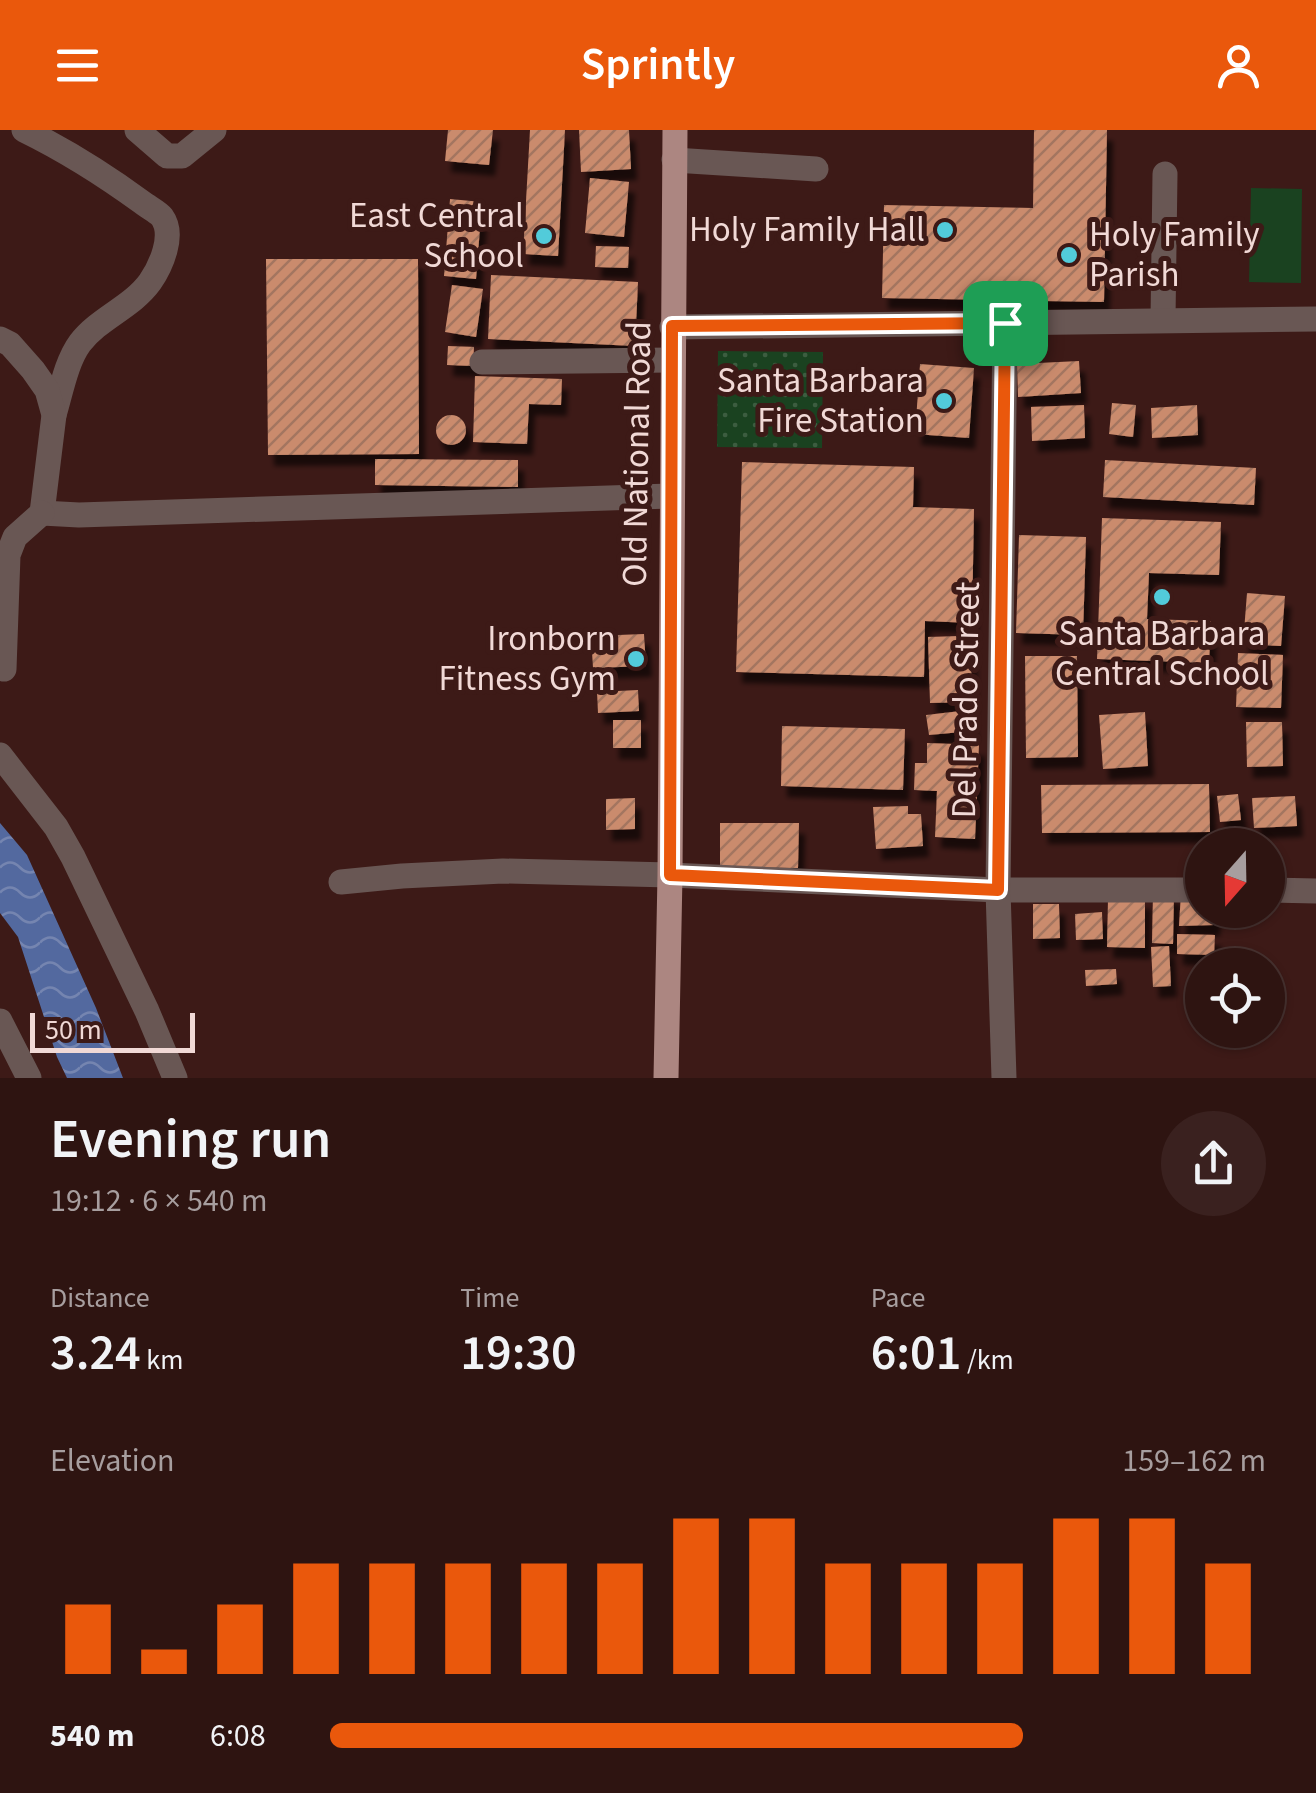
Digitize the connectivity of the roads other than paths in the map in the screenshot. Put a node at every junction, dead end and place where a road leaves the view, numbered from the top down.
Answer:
1 (137, 130) edge
2 (214, 130) edge
3 (674, 130) edge
4 (35, 132) edge
5 (674, 160) junction
6 (816, 169) dead end
7 (1166, 174) dead end
8 (1164, 319) junction
9 (1316, 319) edge
10 (1005, 323) junction
11 (672, 326) junction
12 (0, 339) edge
13 (672, 360) junction
14 (482, 362) dead end
15 (54, 415) junction
16 (670, 496) junction
17 (42, 514) junction
18 (4, 668) dead end
19 (0, 755) edge
20 (670, 875) junction
21 (341, 882) dead end
22 (998, 890) junction
23 (1185, 890) edge
24 (1285, 890) edge
25 (1316, 890) edge
26 (0, 1020) edge
27 (29, 1078) edge
28 (175, 1078) edge
29 (666, 1078) edge
30 (1004, 1078) edge

1 - 2 street
3 - 5 main road, Old National Road
4 - 15 street
5 - 6 street
5 - 11 main road, Old National Road
7 - 8 street
8 - 9 street
8 - 10 street
10 - 11 street
10 - 22 street, Del Prado Street
11 - 13 main road, Old National Road
12 - 15 street
13 - 14 street
13 - 16 main road, Old National Road
15 - 17 street
16 - 17 street
16 - 20 main road, Old National Road
17 - 18 street
19 - 28 street
20 - 21 street
20 - 22 street
20 - 29 main road, Old National Road
22 - 23 street
22 - 30 street, Del Prado Street
24 - 25 street
26 - 27 street

